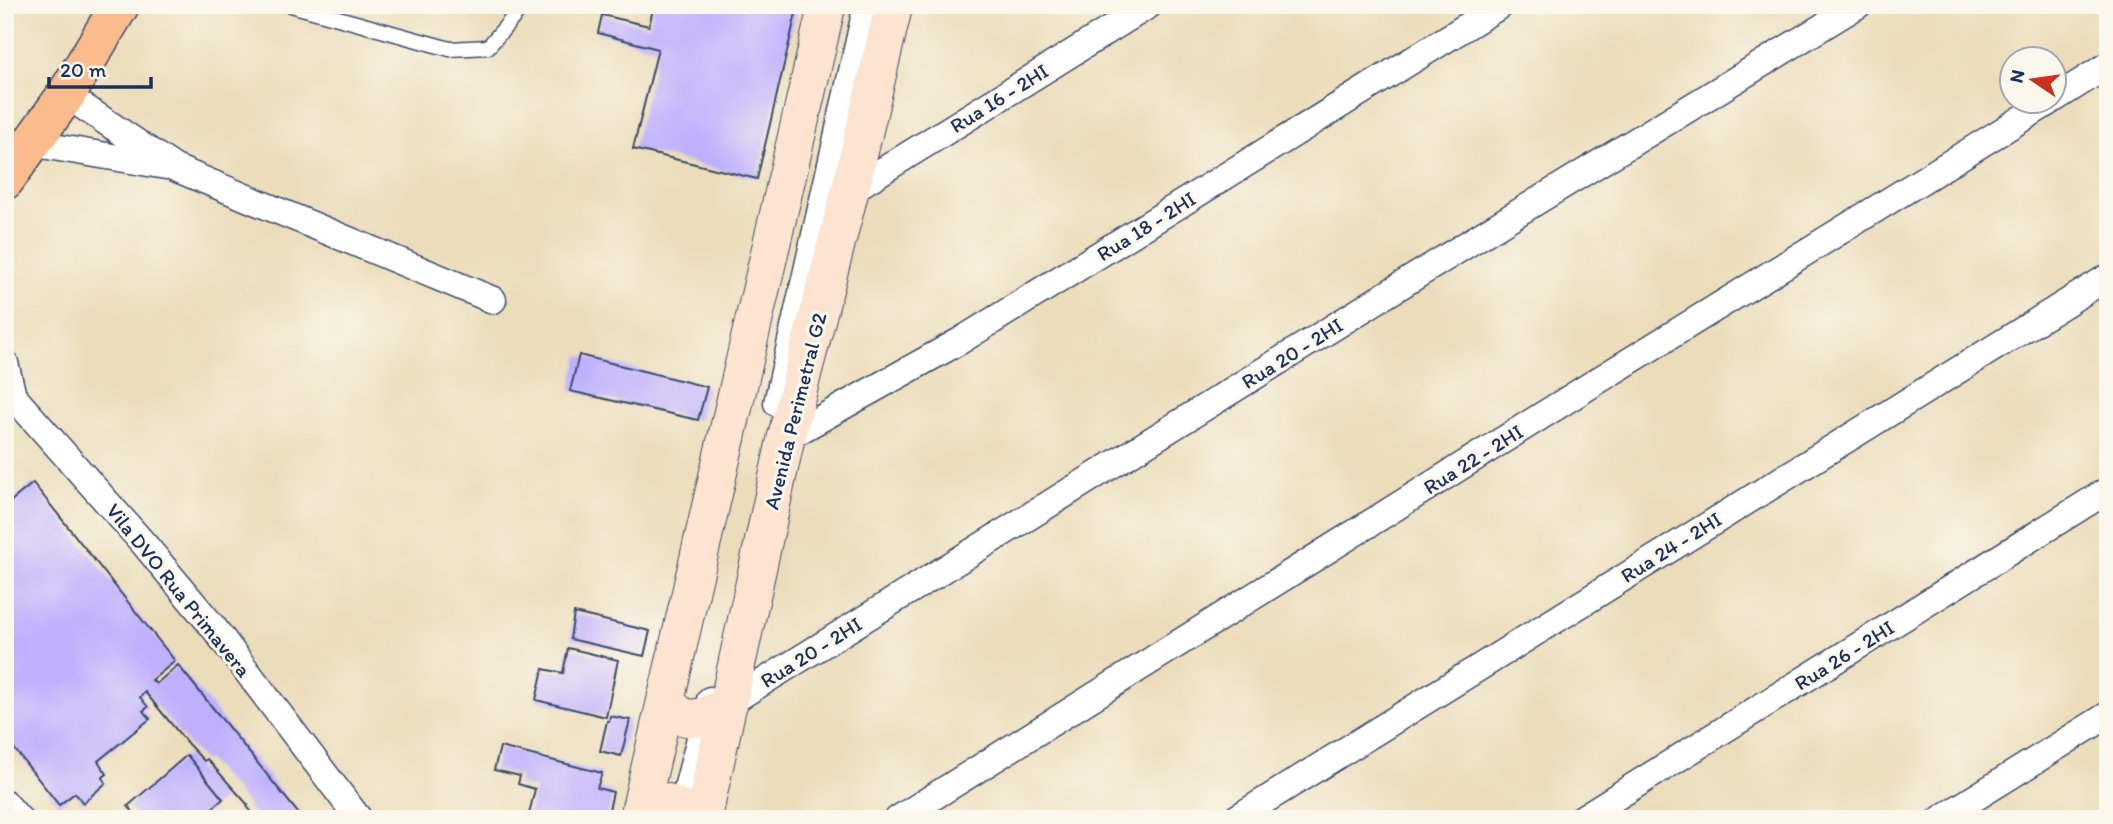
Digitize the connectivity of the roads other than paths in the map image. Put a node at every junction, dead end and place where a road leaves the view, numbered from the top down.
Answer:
1 (120, 5) edge
2 (291, 5) edge
3 (524, 5) edge
4 (827, 5) edge
5 (867, 5) edge
6 (894, 5) edge
7 (1149, 5) edge
8 (1502, 5) edge
9 (1858, 5) edge
10 (2108, 65) edge
11 (2068, 90) edge
12 (66, 95) junction
13 (2026, 116) edge
14 (30, 143) junction
15 (175, 168) junction
16 (5, 180) edge
17 (850, 191) junction
18 (2108, 277) edge
19 (493, 300) dead end
20 (5, 363) edge
21 (9, 400) edge
22 (786, 438) junction
23 (2108, 490) edge
24 (666, 697) junction
25 (718, 710) junction
26 (2108, 715) edge
27 (5, 803) edge
28 (640, 812) edge
29 (688, 816) edge
30 (19, 819) edge
31 (359, 819) edge
32 (898, 819) edge
33 (1235, 819) edge
34 (1581, 819) edge
35 (1941, 819) edge

1 - 12 highway
2 - 3 lane
4 - 24 street
5 - 25 street
6 - 17 street, Avenida Perimetral G2
7 - 17 street, Rua 16 - 2HI
8 - 22 street, Rua 18 - 2HI
9 - 25 street, Rua 20 - 2HI
10 - 11 street
12 - 14 highway
12 - 15 street
13 - 32 street, Rua 22 - 2HI
14 - 15 street
14 - 16 highway
15 - 19 street
17 - 22 street, Avenida Perimetral G2
18 - 33 street, Rua 24 - 2HI
20 - 21 street, Vila DVO Rua Primavera
21 - 31 street, Vila DVO Rua Primavera
22 - 25 street, Avenida Perimetral G2
23 - 34 street, Rua 26 - 2HI
24 - 25 street
24 - 28 street
25 - 29 street, Avenida Perimetral G2
26 - 35 street
27 - 30 street
28 - 29 street

